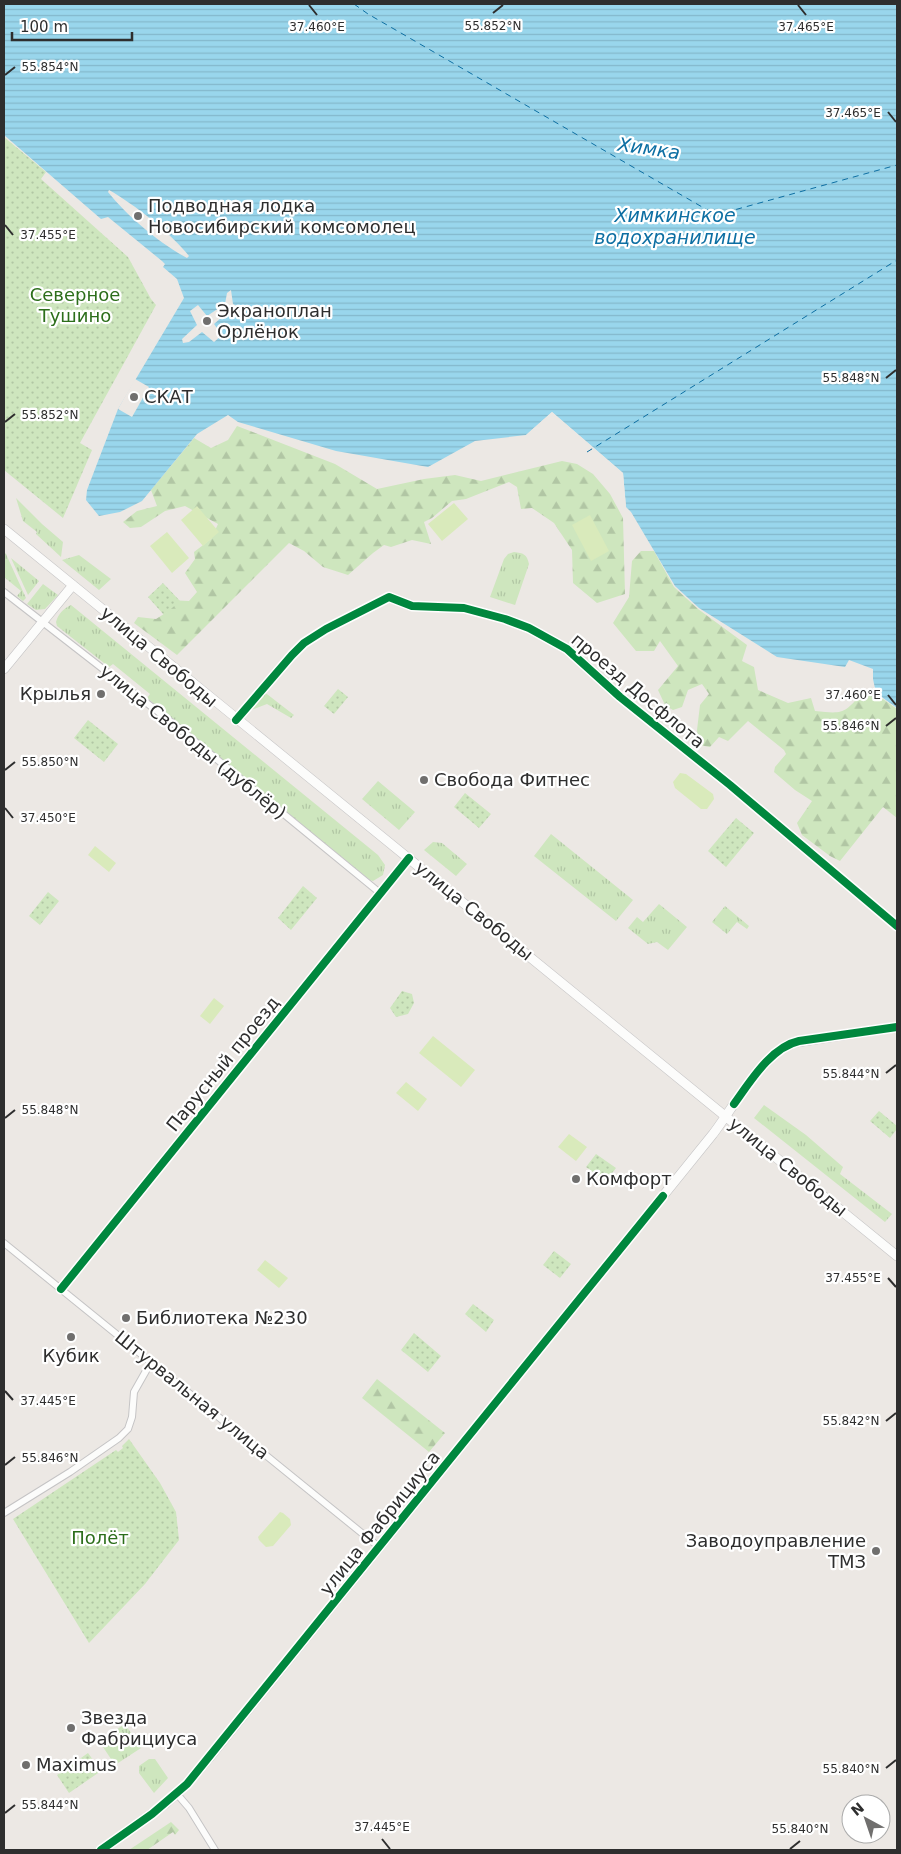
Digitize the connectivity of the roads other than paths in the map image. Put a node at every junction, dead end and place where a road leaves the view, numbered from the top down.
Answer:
1 (4, 530) edge
2 (73, 585) junction
3 (4, 592) edge
4 (43, 623) junction
5 (4, 669) edge
6 (236, 720) junction
7 (409, 858) junction
8 (380, 894) junction
9 (897, 926) edge
10 (897, 1027) edge
11 (726, 1118) junction
12 (4, 1243) edge
13 (897, 1256) edge
14 (61, 1289) junction
15 (151, 1362) junction
16 (4, 1513) edge
17 (379, 1547) junction
18 (177, 1794) junction
19 (101, 1850) edge
20 (215, 1850) edge

1 - 2 main road, улица Свободы
2 - 4 main road
2 - 6 main road, улица Свободы
3 - 4 street, улица Свободы (дублёр)
4 - 5 main road
4 - 8 street, улица Свободы (дублёр)
6 - 7 main road, улица Свободы
6 - 9 street, проезд Досфлота
7 - 8 street, Парусный проезд
7 - 11 main road, улица Свободы
8 - 14 street, Парусный проезд
10 - 11 main road, улица Фабрициуса
11 - 13 main road, улица Свободы
11 - 17 main road, улица Фабрициуса
12 - 14 street, Штурвальная улица
14 - 15 street, Штурвальная улица
15 - 16 street
15 - 17 street, Штурвальная улица
17 - 18 main road, улица Фабрициуса
18 - 19 main road, улица Фабрициуса
18 - 20 street

